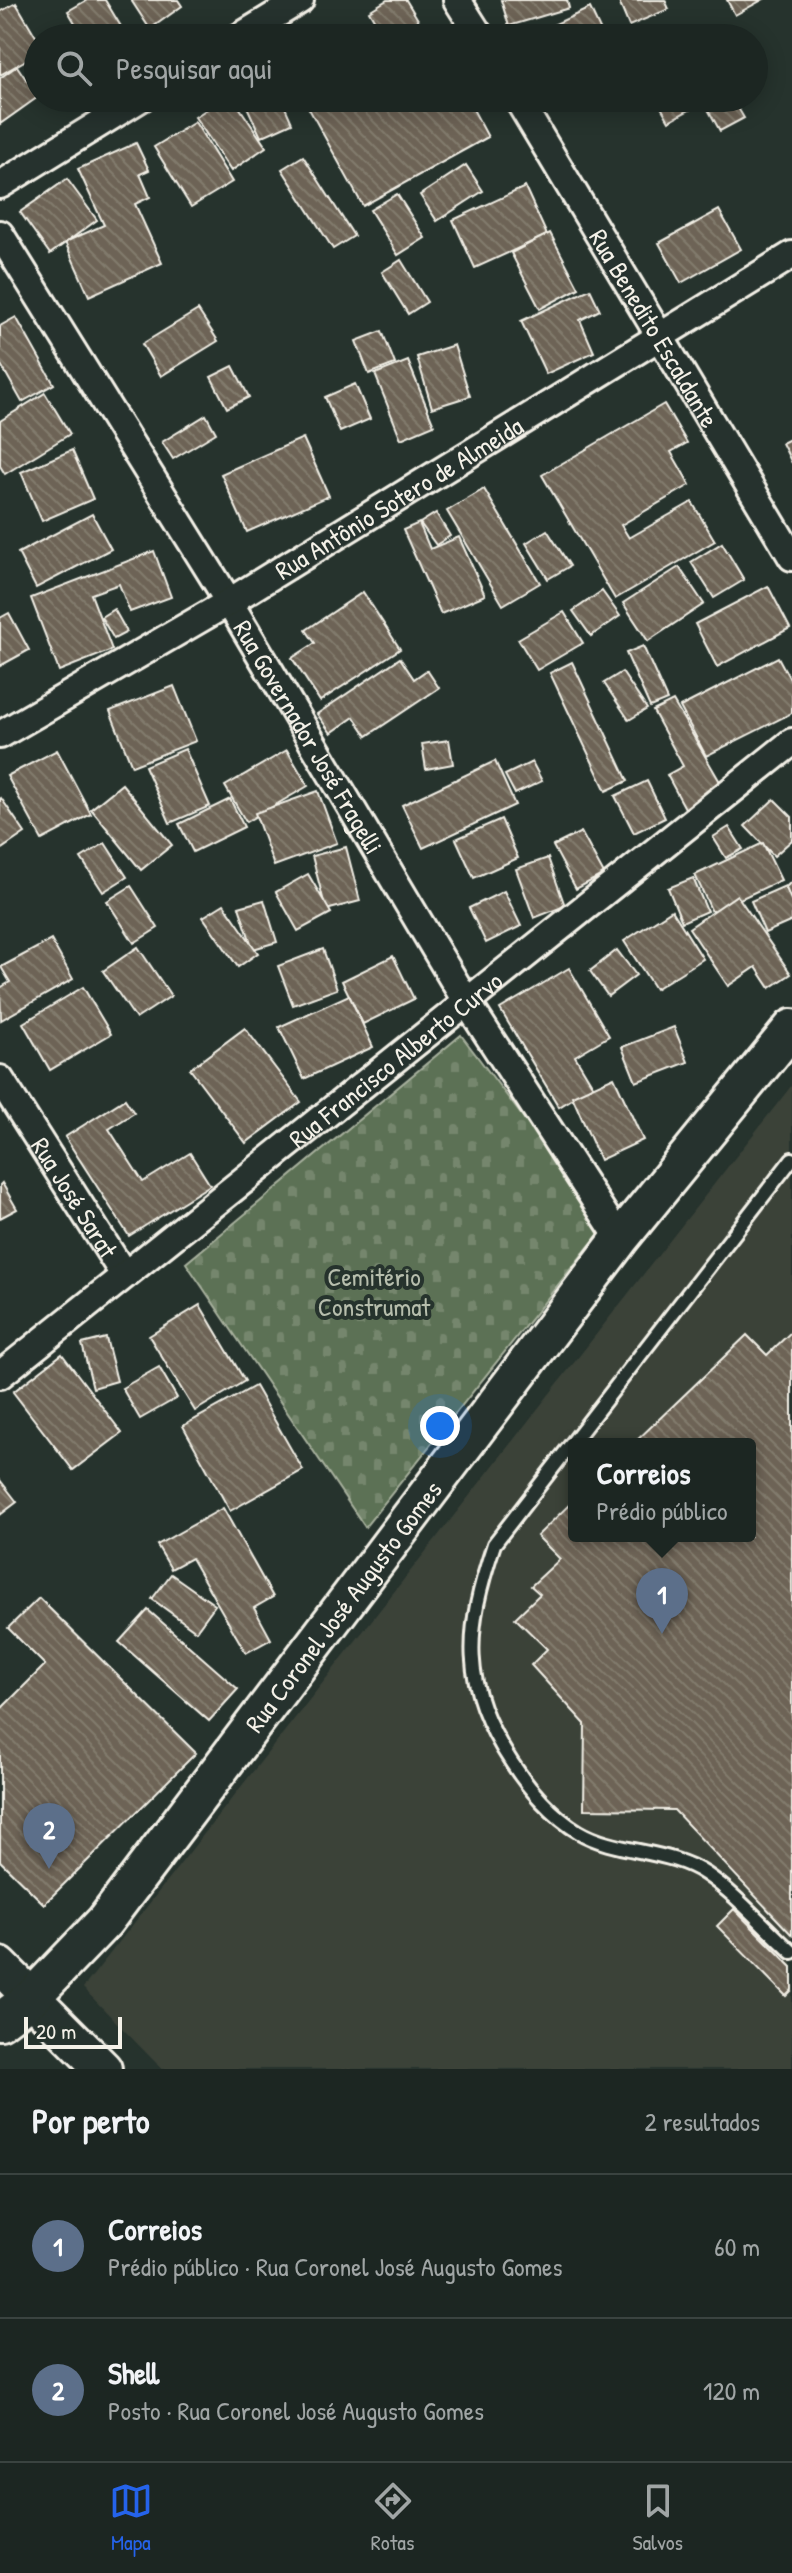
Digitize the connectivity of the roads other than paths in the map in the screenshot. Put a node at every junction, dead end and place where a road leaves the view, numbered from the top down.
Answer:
1 (300, 0) edge
2 (457, 0) edge
3 (261, 24) edge
4 (472, 24) edge
5 (118, 112) edge
6 (525, 112) edge
7 (0, 185) edge
8 (0, 234) edge
9 (792, 255) edge
10 (660, 334) junction
11 (792, 557) edge
12 (229, 602) junction
13 (0, 735) edge
14 (792, 742) edge
15 (466, 1001) junction
16 (792, 1028) edge
17 (0, 1079) edge
18 (792, 1159) edge
19 (620, 1239) junction
20 (123, 1273) junction
21 (0, 1375) edge
22 (576, 1438) edge
23 (568, 1448) edge
24 (792, 1952) edge
25 (0, 1966) edge
26 (31, 1998) junction
27 (0, 2021) edge
28 (103, 2069) edge

1 - 3 street
2 - 4 street
5 - 7 street
6 - 10 street, Rua Benedito Escaldante
8 - 12 street, Rua Governador José Fragelli
9 - 10 street, Rua Antônio Sotero de Almeida
10 - 11 street, Rua Benedito Escaldante
10 - 12 street, Rua Antônio Sotero de Almeida
12 - 13 street, Rua Antônio Sotero de Almeida
12 - 15 street, Rua Governador José Fragelli
14 - 15 street, Rua Francisco Alberto Curvo
15 - 19 street, Rua Governador José Fragelli
15 - 20 street, Rua Francisco Alberto Curvo
16 - 19 street, Rua Coronel José Augusto Gomes
17 - 20 street, Rua José Sarat
18 - 22 lane
19 - 26 street, Rua Coronel José Augusto Gomes
20 - 21 street, Rua Francisco Alberto Curvo
23 - 24 lane
25 - 26 street
26 - 27 street, Rua Coronel José Augusto Gomes
26 - 28 street

